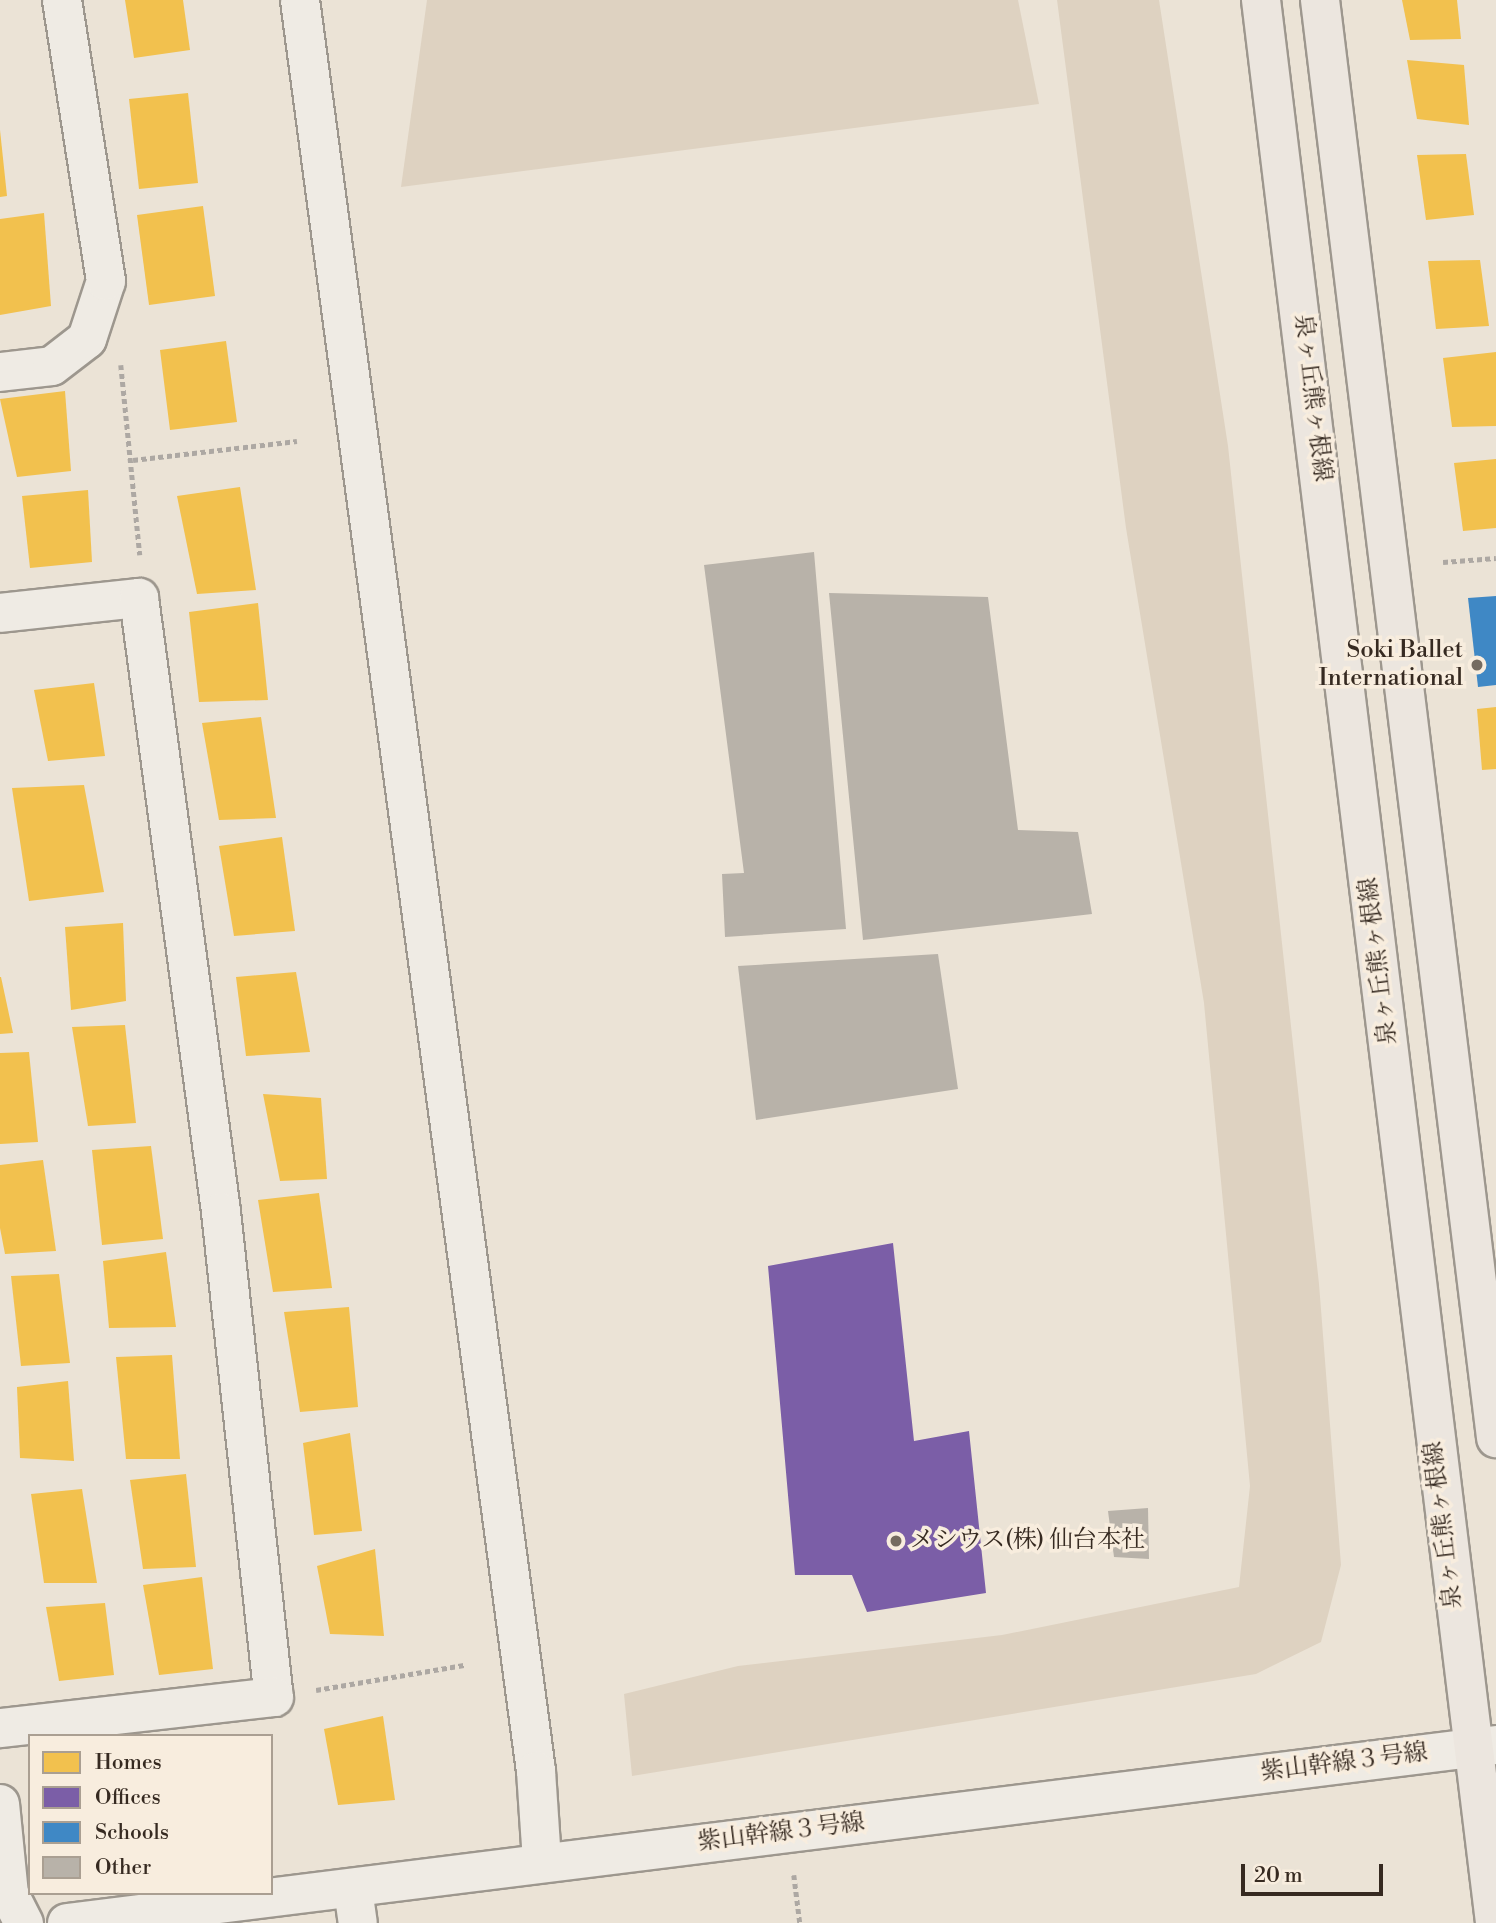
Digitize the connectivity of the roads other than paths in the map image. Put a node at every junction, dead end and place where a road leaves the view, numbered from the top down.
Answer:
1 (62, 0) edge
2 (300, 0) edge
3 (1261, 0) edge
4 (1320, 0) edge
5 (0, 372) edge
6 (0, 613) edge
7 (1496, 1438) edge
8 (0, 1728) edge
9 (1484, 1746) edge
10 (0, 1804) edge
11 (542, 1862) junction
12 (356, 1906) edge
13 (24, 1923) edge
14 (67, 1923) edge
15 (1495, 1923) edge

1 - 5 street
2 - 11 street
3 - 9 main road, 泉ヶ丘熊ヶ根線
4 - 7 main road
6 - 8 street
9 - 11 street, 紫山幹線３号線
9 - 15 main road, 泉ヶ丘熊ヶ根線
10 - 13 street
11 - 12 street, 紫山幹線３号線
12 - 14 street, 紫山幹線３号線

